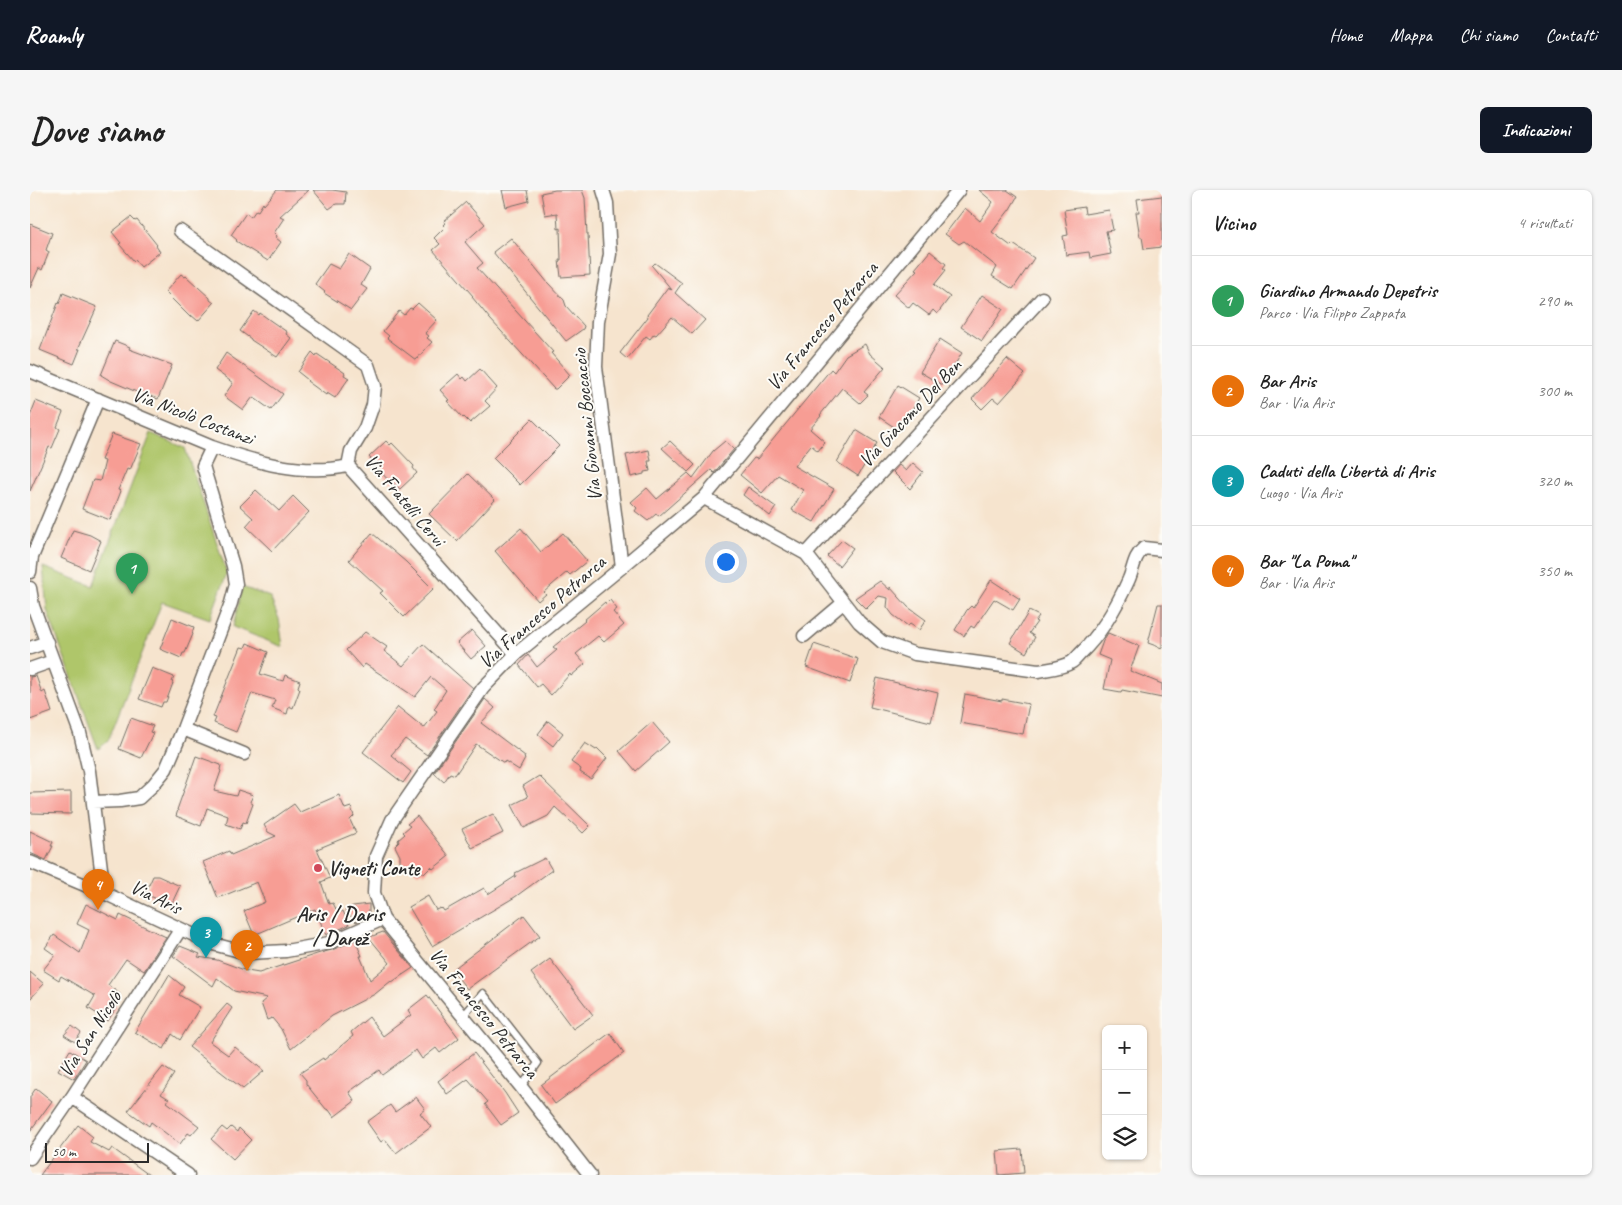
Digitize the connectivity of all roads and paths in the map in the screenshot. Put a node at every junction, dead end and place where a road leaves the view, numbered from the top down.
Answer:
1 (603, 190) edge
2 (960, 190) edge
3 (180, 231) dead end
4 (1042, 298) dead end
5 (30, 371) edge
6 (98, 399) junction
7 (212, 447) junction
8 (348, 466) junction
9 (704, 498) junction
10 (1162, 550) edge
11 (806, 554) junction
12 (622, 567) junction
13 (30, 572) edge
14 (30, 588) edge
15 (843, 603) junction
16 (804, 636) dead end
17 (46, 642) junction
18 (30, 648) edge
19 (516, 654) junction
20 (53, 661) junction
21 (30, 669) edge
22 (183, 730) junction
23 (244, 754) dead end
24 (93, 802) junction
25 (30, 862) edge
26 (104, 893) junction
27 (384, 919) junction
28 (180, 930) junction
29 (463, 1016) junction
30 (521, 1087) junction
31 (72, 1097) junction
32 (30, 1158) edge
33 (188, 1175) edge
34 (590, 1175) edge

1 - 12 street, Via Giovanni Boccaccio
2 - 9 street, Via Francesco Petrarca
3 - 8 street, Via Fratelli Cervi
4 - 11 street, Via Giacomo Del Ben
5 - 6 street, Via Nicolò Costanzi
6 - 7 street, Via Nicolò Costanzi
6 - 13 street
7 - 8 street, Via Nicolò Costanzi
7 - 22 street
8 - 19 street, Via Fratelli Cervi
9 - 11 street
9 - 12 street, Via Francesco Petrarca
10 - 15 street
11 - 15 street
12 - 19 street, Via Francesco Petrarca
14 - 17 street
15 - 16 street
17 - 18 street
17 - 20 street
19 - 27 street, Via Francesco Petrarca
20 - 21 street
20 - 24 street
22 - 23 street
22 - 24 street
24 - 26 street
25 - 26 street, Via Aris
26 - 28 street, Via Aris
27 - 28 street, Via Aris
27 - 29 street, Via Francesco Petrarca
28 - 31 street, Via San Nicolò
29 - 30 street, Via Francesco Petrarca
29 - 30 lane
30 - 34 street, Via Francesco Petrarca
31 - 32 street, Via San Nicolò
31 - 33 street

